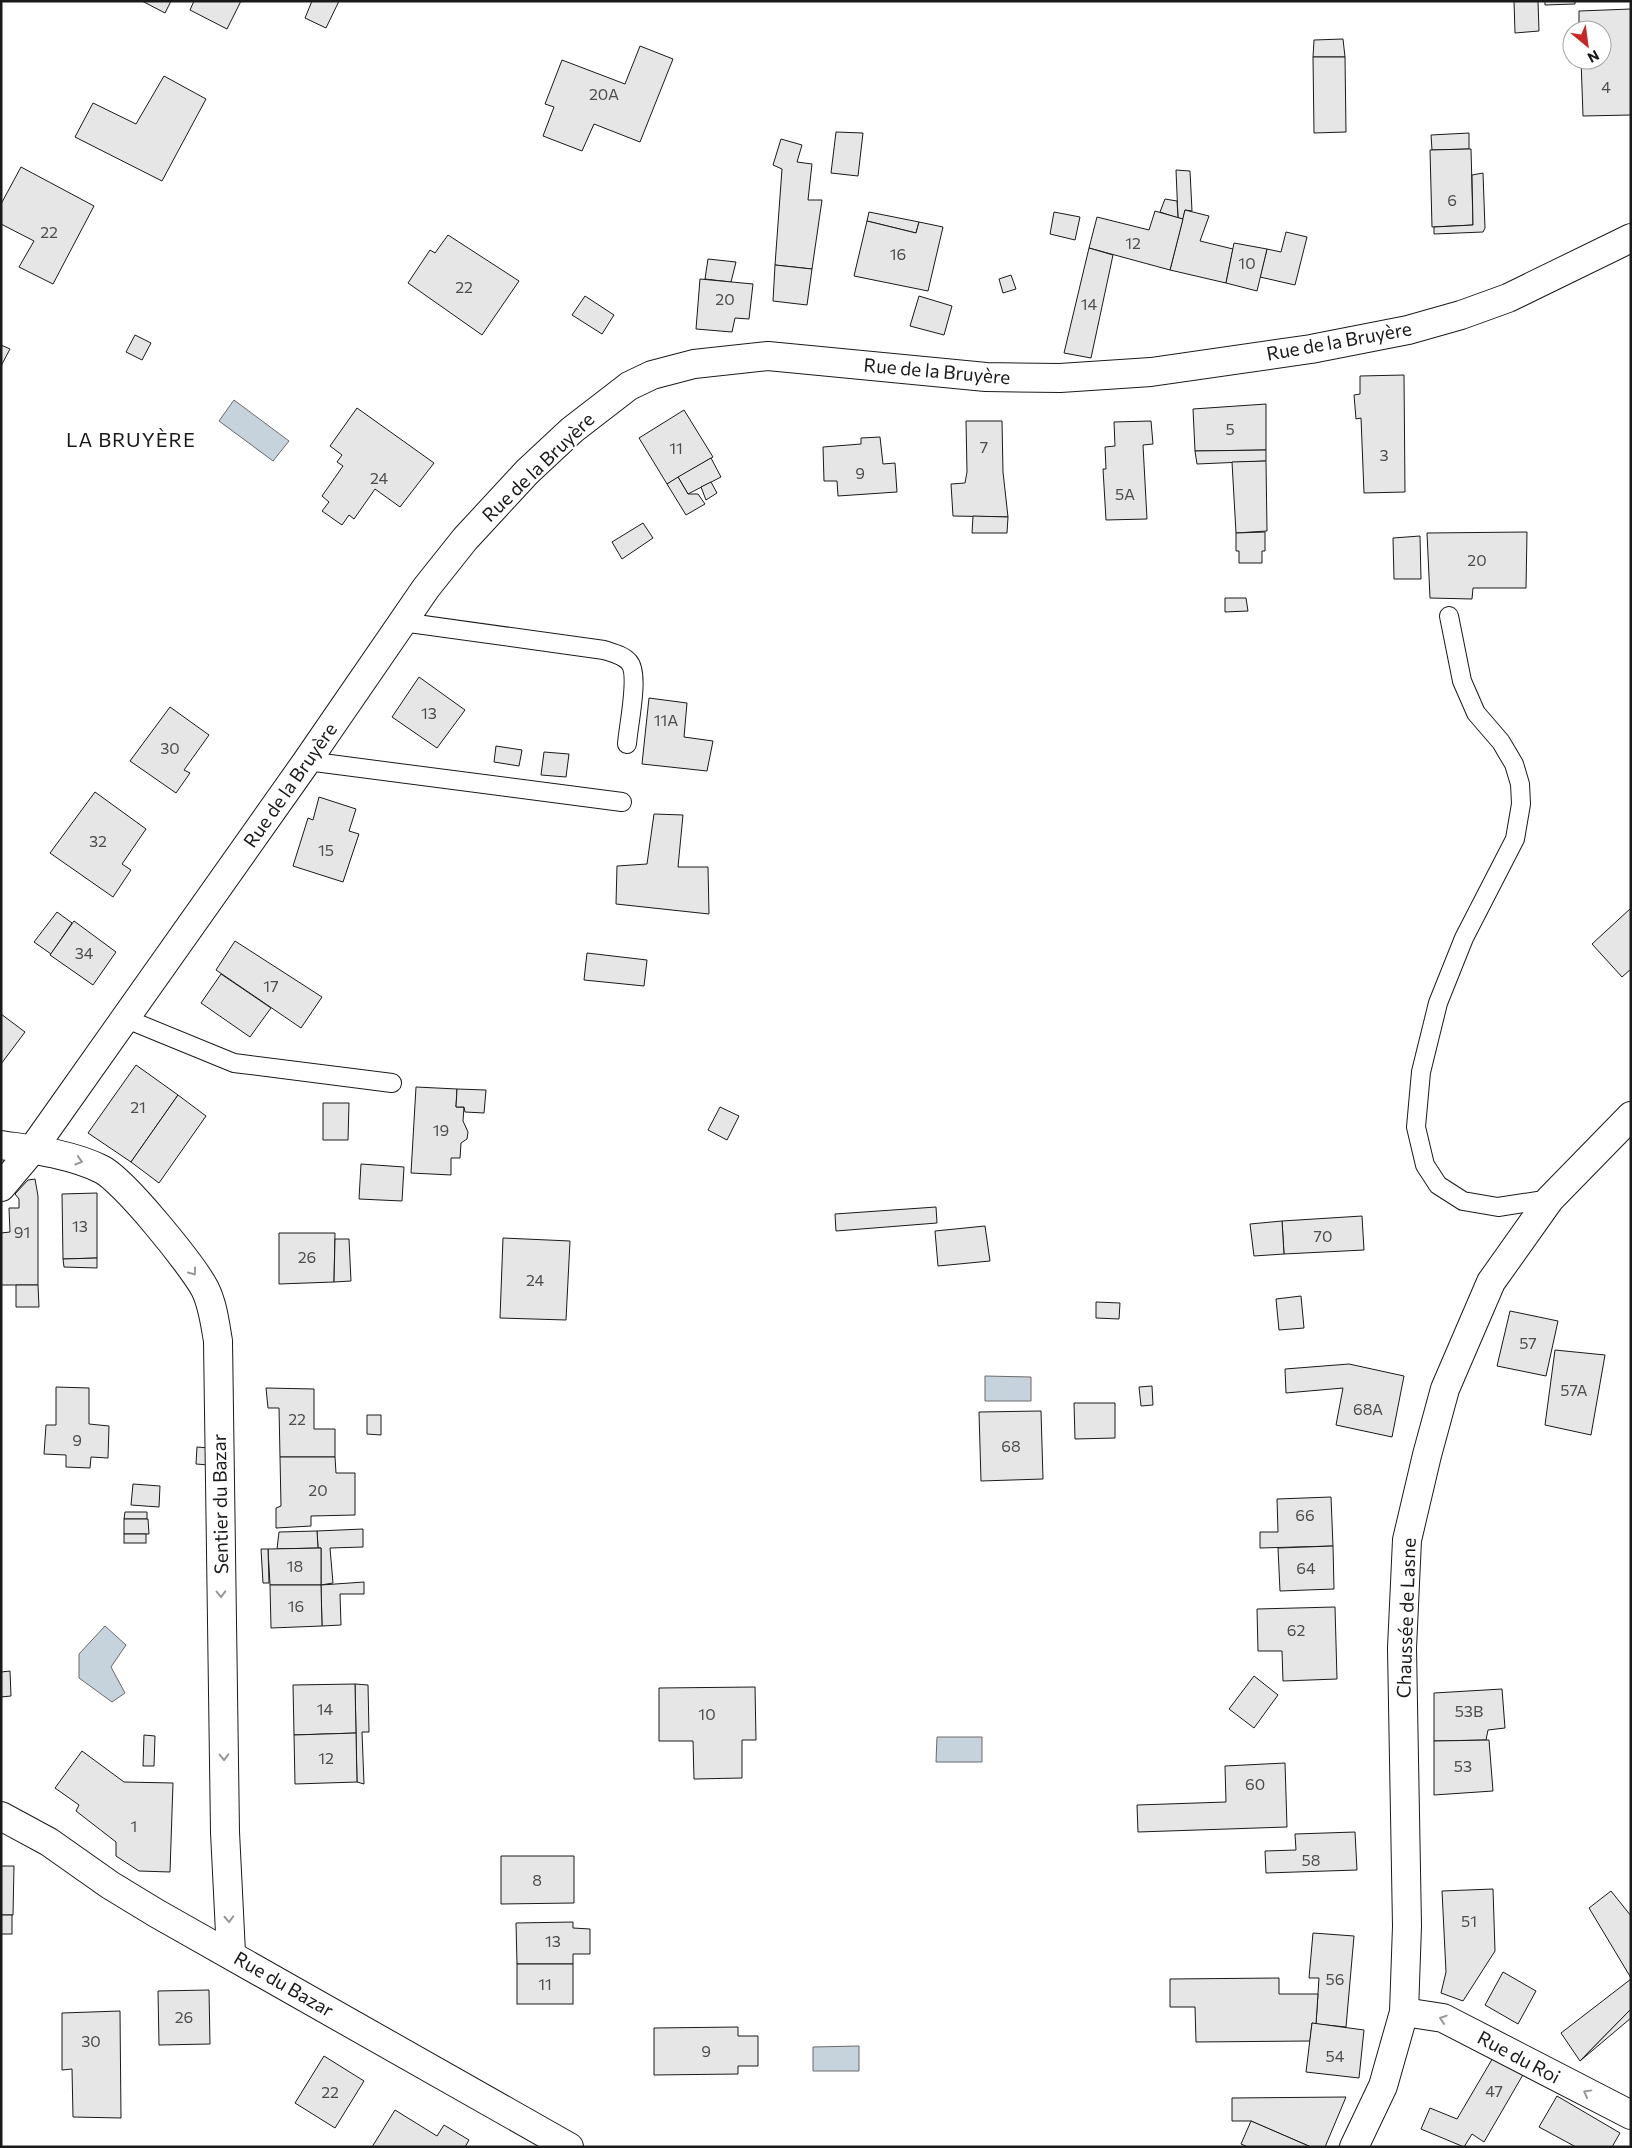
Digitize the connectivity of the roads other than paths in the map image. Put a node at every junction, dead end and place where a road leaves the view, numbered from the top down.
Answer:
1 (1631, 238) edge
2 (1449, 616) dead end
3 (402, 622) junction
4 (627, 744) dead end
5 (308, 761) junction
6 (622, 802) dead end
7 (124, 1018) junction
8 (392, 1083) dead end
9 (1631, 1116) edge
10 (1, 1144) edge
11 (32, 1150) junction
12 (1, 1187) edge
13 (1550, 1199) junction
14 (1, 1816) edge
15 (231, 1953) junction
16 (1404, 2012) junction
17 (1631, 2115) edge
18 (569, 2147) edge
19 (1354, 2147) edge

1 - 3 street, Rue de la Bruyère
2 - 13 lane
3 - 4 lane
3 - 5 street, Rue de la Bruyère
5 - 6 lane
5 - 7 street, Rue de la Bruyère
7 - 8 lane
7 - 11 street, Rue de la Bruyère
9 - 13 street, Chaussée de Lasne
10 - 11 street, Sentier du Bazar
11 - 12 street, Rue de la Bruyère
11 -> 15 street, Sentier du Bazar
13 - 16 street, Chaussée de Lasne
14 - 15 street, Rue du Bazar
15 - 18 street, Rue du Bazar
17 -> 16 street, Rue du Roi
16 - 19 street, Chaussée de Lasne

